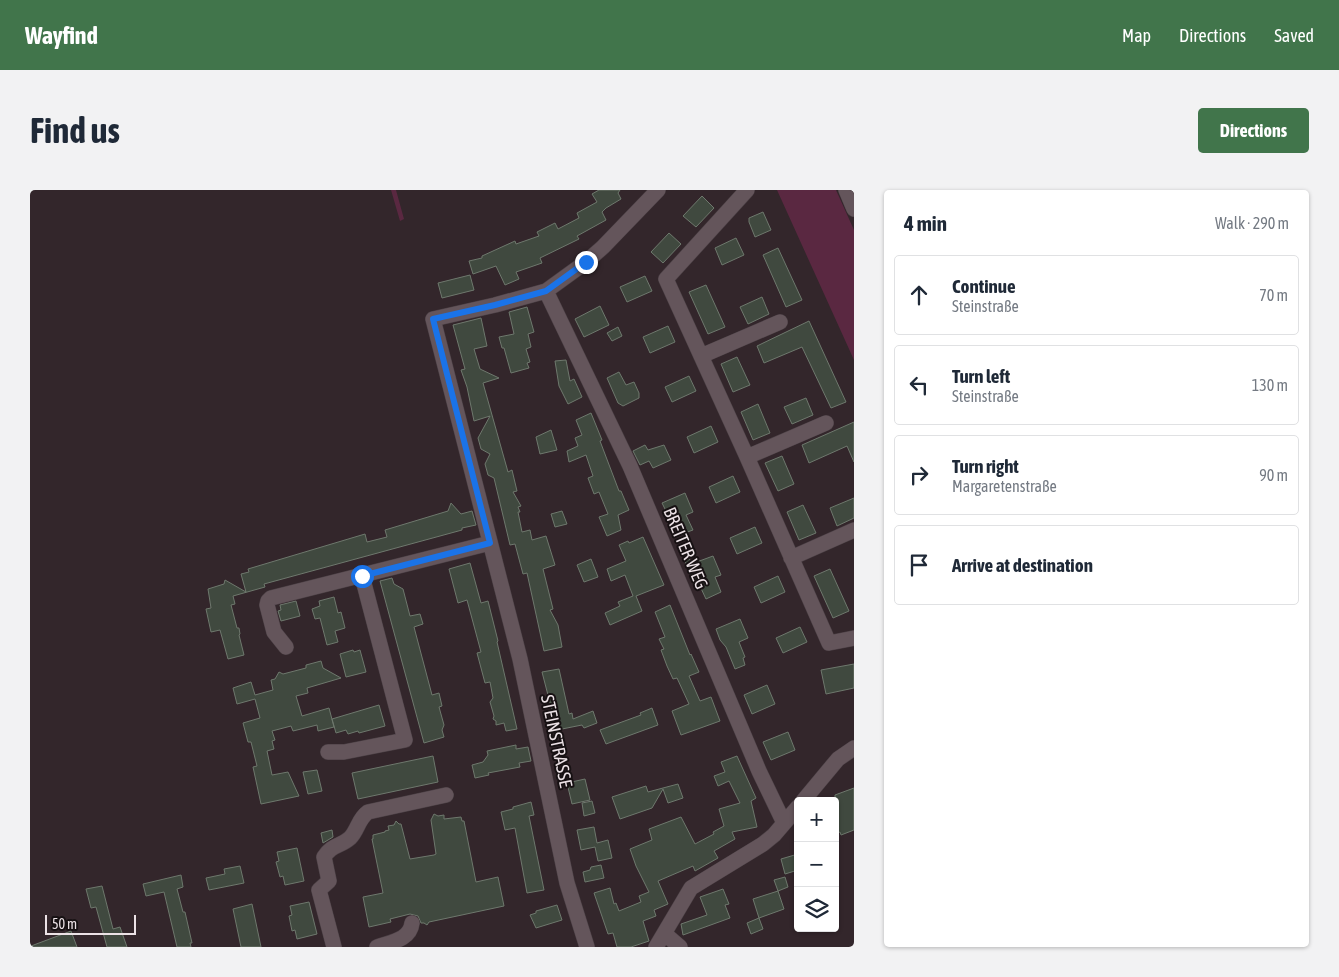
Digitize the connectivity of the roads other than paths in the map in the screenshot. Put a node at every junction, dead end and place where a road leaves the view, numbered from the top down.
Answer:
1 (658, 190) edge
2 (747, 190) edge
3 (846, 190) edge
4 (854, 209) edge
5 (546, 291) junction
6 (780, 322) dead end
7 (701, 356) junction
8 (826, 422) dead end
9 (747, 457) junction
10 (854, 530) edge
11 (490, 543) junction
12 (791, 558) junction
13 (362, 576) junction
14 (854, 638) edge
15 (286, 647) dead end
16 (854, 748) edge
17 (328, 752) dead end
18 (446, 795) dead end
19 (806, 797) edge
20 (794, 812) edge
21 (784, 823) junction
22 (412, 923) dead end
23 (664, 934) junction
24 (334, 947) edge
25 (377, 947) edge
26 (587, 947) edge
27 (656, 947) edge
28 (680, 947) edge

1 - 5 street
2 - 7 street
3 - 4 street
5 - 11 street, STEINSTRASSE
5 - 21 street, BREITER WEG
6 - 7 street
7 - 9 street
8 - 9 street
9 - 12 street
10 - 12 street
11 - 13 street
11 - 26 street, STEINSTRASSE
12 - 14 street
13 - 15 street
13 - 17 street
16 - 19 street
18 - 24 street
20 - 21 street
21 - 23 street
22 - 25 street
23 - 27 street
23 - 28 street

